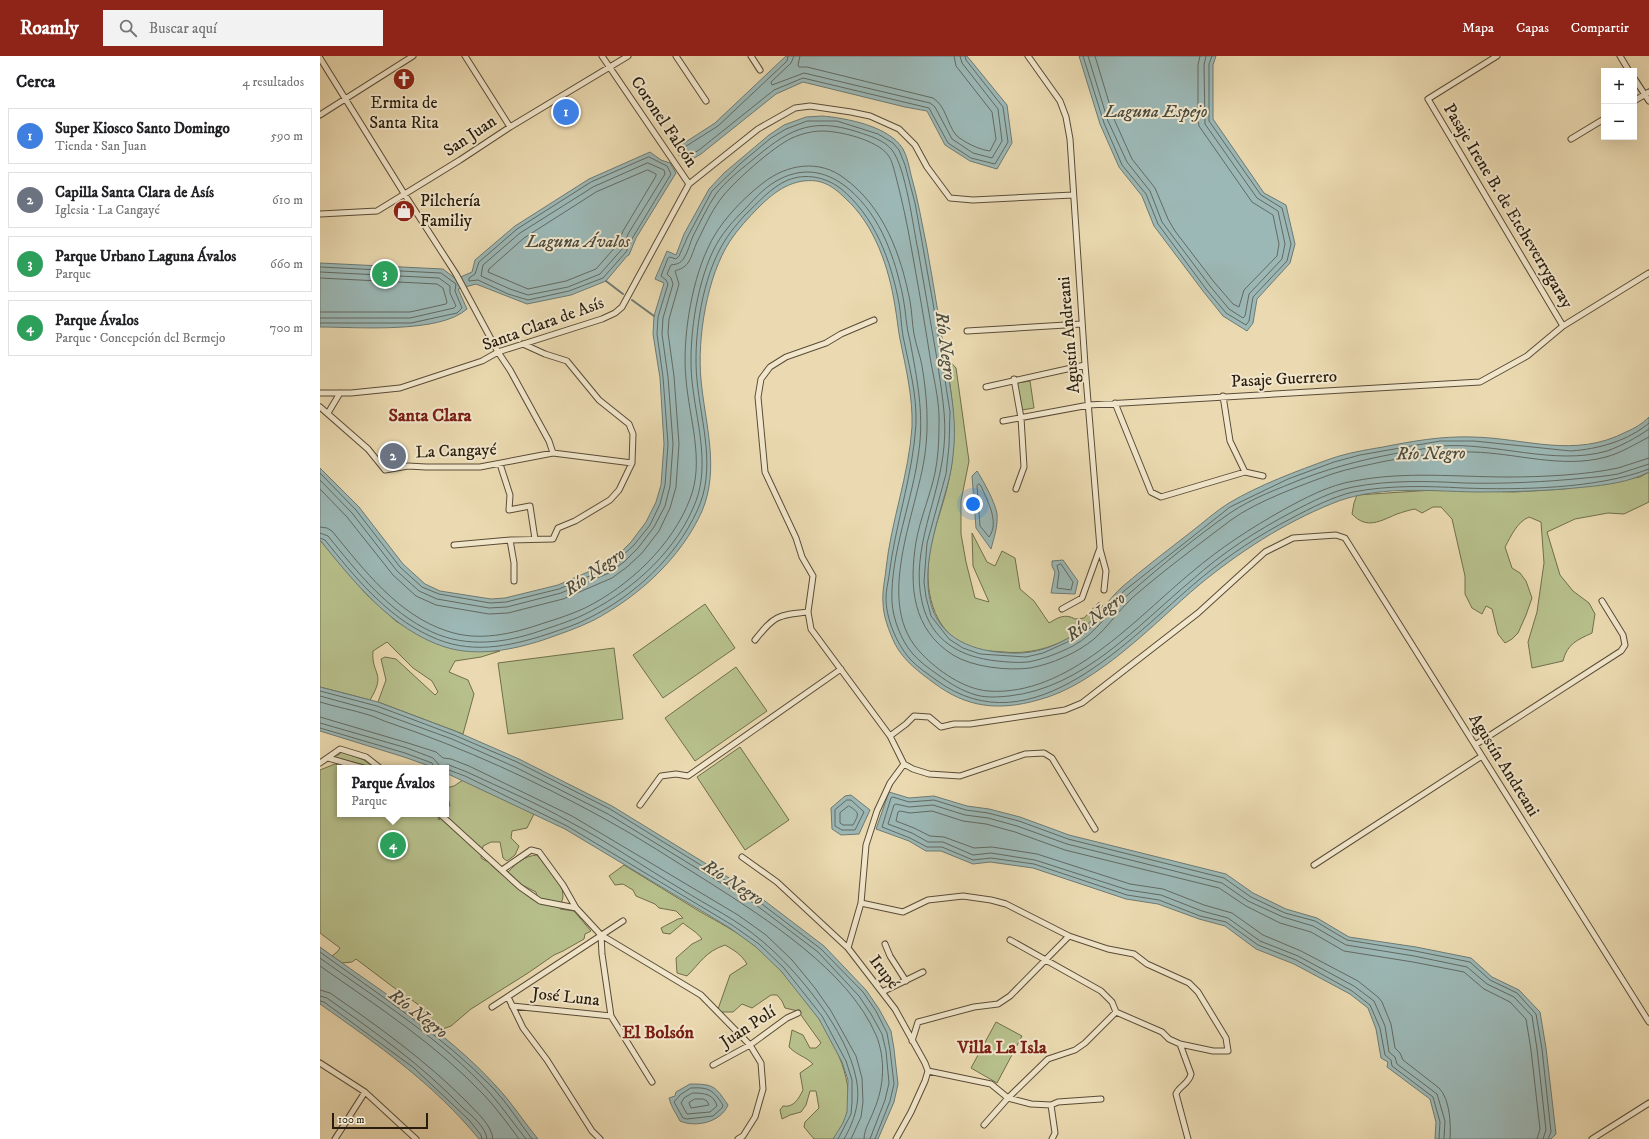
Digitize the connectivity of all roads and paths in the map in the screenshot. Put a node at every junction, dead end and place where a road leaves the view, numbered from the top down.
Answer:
1 (413, 56) edge
2 (466, 56) edge
3 (602, 56) edge
4 (628, 56) edge
5 (676, 56) edge
6 (751, 56) edge
7 (1028, 56) edge
8 (1496, 56) edge
9 (1620, 56) edge
10 (320, 58) edge
11 (610, 68) junction
12 (1627, 68) edge
13 (760, 70) dead end
14 (1637, 81) edge
15 (1647, 93) edge
16 (1637, 99) edge
17 (346, 100) junction
18 (706, 101) dead end
19 (1649, 101) edge
20 (320, 115) edge
21 (1601, 121) edge
22 (510, 127) junction
23 (1571, 139) dead end
24 (689, 184) junction
25 (405, 195) junction
26 (1073, 195) junction
27 (320, 214) edge
28 (1649, 273) edge
29 (874, 320) dead end
30 (1082, 324) junction
31 (1563, 326) junction
32 (967, 330) dead end
33 (523, 344) junction
34 (498, 352) junction
35 (1085, 365) junction
36 (1014, 379) junction
37 (986, 387) dead end
38 (320, 393) edge
39 (340, 393) junction
40 (1224, 396) junction
41 (1115, 403) junction
42 (1089, 405) junction
43 (320, 407) edge
44 (328, 413) junction
45 (1021, 418) junction
46 (1003, 421) dead end
47 (553, 453) junction
48 (632, 463) junction
49 (500, 464) junction
50 (1245, 472) junction
51 (1263, 476) dead end
52 (1016, 489) dead end
53 (535, 539) junction
54 (510, 540) junction
55 (454, 545) dead end
56 (1100, 548) junction
57 (514, 581) dead end
58 (1104, 590) dead end
59 (1602, 601) dead end
60 (1062, 609) dead end
61 (808, 612) junction
62 (755, 640) dead end
63 (841, 669) junction
64 (890, 736) junction
65 (1475, 745) junction
66 (1482, 756) junction
67 (328, 758) junction
68 (320, 763) edge
69 (904, 764) junction
70 (352, 765) edge
71 (376, 765) edge
72 (640, 805) dead end
73 (443, 817) edge
74 (1095, 829) dead end
75 (742, 857) dead end
76 (1314, 866) dead end
77 (502, 870) junction
78 (861, 903) junction
79 (576, 908) junction
80 (623, 920) dead end
81 (601, 935) junction
82 (1069, 936) junction
83 (1010, 940) dead end
84 (885, 944) dead end
85 (848, 948) junction
86 (1044, 960) junction
87 (923, 972) dead end
88 (906, 981) junction
89 (882, 992) junction
90 (508, 996) junction
91 (512, 1006) junction
92 (492, 1007) dead end
93 (1116, 1012) junction
94 (798, 1013) dead end
95 (611, 1016) junction
96 (1649, 1022) edge
97 (912, 1041) junction
98 (750, 1044) junction
99 (1180, 1044) junction
100 (320, 1063) edge
101 (714, 1065) dead end
102 (928, 1071) junction
103 (652, 1082) dead end
104 (365, 1092) junction
105 (1008, 1098) junction
106 (1101, 1099) dead end
107 (1649, 1103) edge
108 (1051, 1105) junction
109 (984, 1125) dead end
110 (335, 1139) edge
111 (416, 1139) edge
112 (600, 1139) edge
113 (738, 1139) edge
114 (896, 1139) edge
115 (1052, 1139) edge
116 (1188, 1139) edge
117 (1592, 1139) edge

1 - 17 street
2 - 22 street
3 - 11 street, Coronel Falcón
4 - 11 street, San Juan
5 - 18 street
6 - 13 street
7 - 26 street, Agustín Andreani
8 - 31 street, Pasaje Irene B. de Etcheverrygaray
9 - 12 street
10 - 17 street
11 - 22 street, San Juan
11 - 24 street, Coronel Falcón
14 - 15 street
15 - 16 street
15 - 19 street
17 - 20 street
17 - 25 street
21 - 23 street
22 - 25 street, San Juan
24 - 26 street, Santa Clara de Asís
24 - 33 street, Santa Clara de Asís
25 - 27 street, San Juan
25 - 34 street
26 - 30 street, Agustín Andreani
28 - 31 street
29 - 61 street
30 - 32 street
30 - 35 street, Agustín Andreani
31 - 40 street, Pasaje Guerrero
33 - 34 street, Santa Clara de Asís
33 - 48 street
34 - 39 street, Santa Clara de Asís
34 - 47 street
35 - 36 street
35 - 42 street, Agustín Andreani
36 - 37 street
36 - 45 street
38 - 39 street, Santa Clara de Asís
39 - 44 street
40 - 41 street, Pasaje Guerrero
40 - 50 street
41 - 42 street, Pasaje Guerrero
41 - 50 street
42 - 45 street, Pasaje Guerrero
42 - 56 street, Agustín Andreani
43 - 44 street, La Cangayé
44 - 49 street, La Cangayé
45 - 46 street, Pasaje Guerrero
45 - 52 street
47 - 48 street, La Cangayé
47 - 49 street, La Cangayé
48 - 53 street
49 - 53 street
50 - 51 street
53 - 54 street
54 - 55 street
54 - 57 street
56 - 58 street
56 - 60 street, Agustín Andreani
59 - 65 street
61 - 62 street
61 - 63 street
63 - 64 street
63 - 72 street
64 - 65 street, Agustín Andreani
64 - 69 street
65 - 66 street, Agustín Andreani
66 - 76 street
66 - 96 street, Agustín Andreani
67 - 68 street
67 - 70 street
67 - 71 street
69 - 74 street
69 - 78 street
73 - 77 street
75 - 85 street, Irupé
77 - 79 street
77 - 79 street
78 - 82 street
78 - 85 street
79 - 81 street
80 - 81 street
81 - 90 street
81 - 95 street
81 - 98 street
82 - 86 street
82 - 99 street
83 - 86 street
84 - 88 street
85 - 89 street, Irupé
86 - 93 street
86 - 97 street
87 - 88 street
88 - 89 street
89 - 97 street, Irupé
90 - 91 street
90 - 92 street
91 - 95 street, José Luna
91 - 112 street
93 - 99 street
93 - 105 street
94 - 98 street, Juan Polí
95 - 103 street, José Luna
97 - 102 street, Irupé
98 - 101 street, Juan Polí
98 - 113 street
99 - 116 street
100 - 104 street
102 - 105 street
102 - 114 street
104 - 110 street
104 - 111 street
105 - 108 street
105 - 109 street
106 - 108 street
107 - 117 street
108 - 115 street

